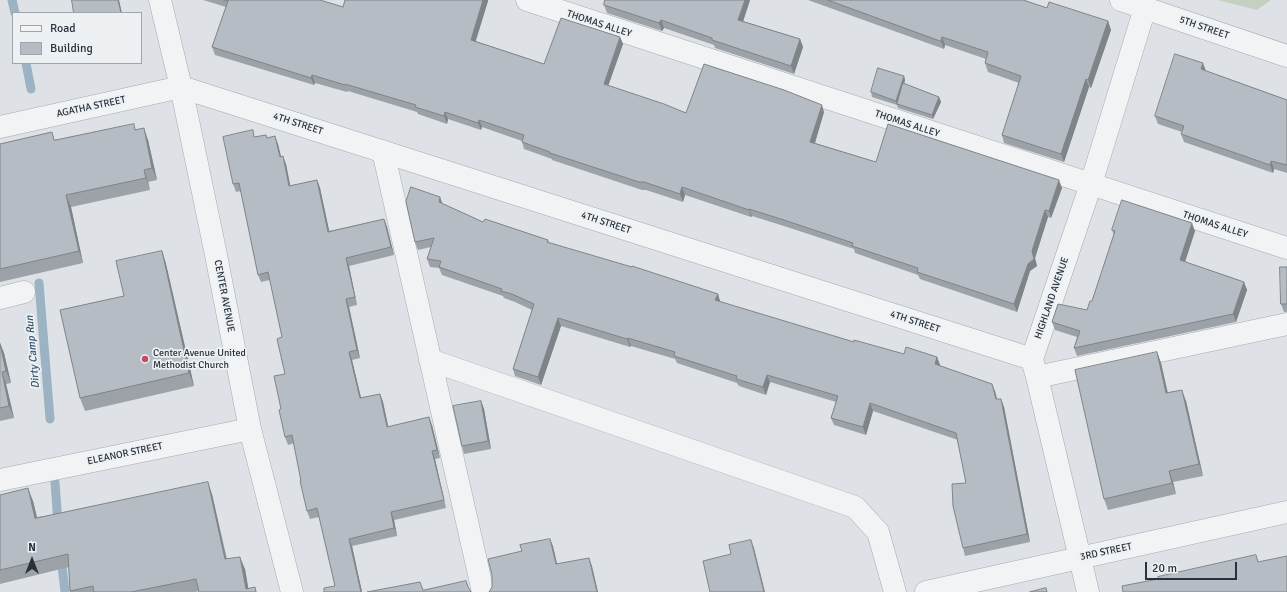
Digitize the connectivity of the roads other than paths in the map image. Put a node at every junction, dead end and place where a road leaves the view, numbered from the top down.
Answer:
1 (160, 0) edge
2 (527, 0) edge
3 (1122, 0) edge
4 (1145, 8) junction
5 (1287, 56) edge
6 (181, 87) junction
7 (0, 127) edge
8 (382, 151) junction
9 (1091, 184) junction
10 (1287, 248) edge
11 (24, 292) dead end
12 (0, 298) edge
13 (1287, 324) edge
14 (430, 360) junction
15 (1034, 368) junction
16 (250, 429) junction
17 (0, 480) edge
18 (1287, 512) edge
19 (1081, 557) junction
20 (292, 592) edge
21 (483, 592) edge
22 (896, 592) edge
23 (926, 592) edge
24 (1088, 592) edge

1 - 6 street, CENTER AVENUE
2 - 9 street, THOMAS ALLEY
3 - 4 street, 5TH STREET
4 - 5 street, 5TH STREET
4 - 9 street, HIGHLAND AVENUE
6 - 7 street, AGATHA STREET
6 - 8 street, 4TH STREET
6 - 16 street, CENTER AVENUE
8 - 14 street
8 - 15 street, 4TH STREET
9 - 10 street, THOMAS ALLEY
9 - 15 street, HIGHLAND AVENUE
11 - 12 street
13 - 15 street
14 - 21 street
14 - 22 street
15 - 19 street
16 - 17 street, ELEANOR STREET
16 - 20 street, CENTER AVENUE
18 - 19 street, 3RD STREET
19 - 23 street, 3RD STREET
19 - 24 street

